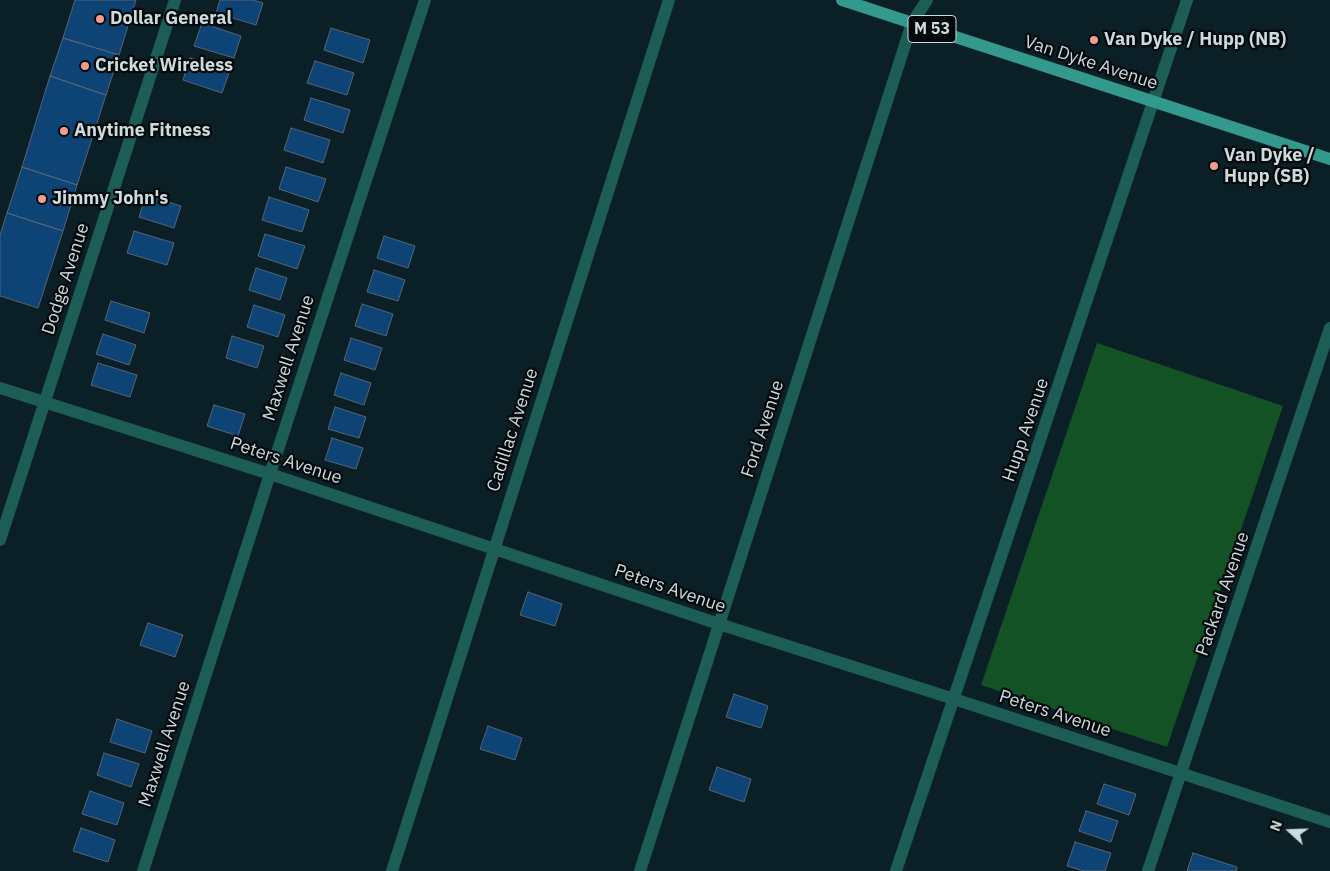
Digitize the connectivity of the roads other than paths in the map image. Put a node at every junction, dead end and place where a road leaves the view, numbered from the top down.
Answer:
1 (175, 0) edge
2 (425, 0) edge
3 (669, 0) edge
4 (842, 0) edge
5 (927, 0) edge
6 (1187, 0) edge
7 (912, 23) junction
8 (1154, 102) junction
9 (1330, 159) edge
10 (1330, 328) edge
11 (0, 388) edge
12 (44, 402) junction
13 (270, 474) junction
14 (0, 540) edge
15 (494, 548) junction
16 (719, 624) junction
17 (954, 699) junction
18 (1181, 774) junction
19 (1330, 822) edge
20 (143, 871) edge
21 (392, 871) edge
22 (640, 871) edge
23 (896, 871) edge
24 (1148, 871) edge

1 - 12 street, Dodge Avenue
2 - 13 street, Maxwell Avenue
3 - 15 street, Cadillac Avenue
4 - 7 main road, Van Dyke Avenue / M 53
5 - 7 street, Ford Avenue
6 - 8 street, Hupp Avenue
7 - 8 main road, Van Dyke Avenue / M 53
7 - 16 street, Ford Avenue
8 - 9 main road, Van Dyke Avenue / M 53
8 - 17 street, Hupp Avenue
10 - 18 street, Packard Avenue
11 - 12 street, Peters Avenue
12 - 13 street, Peters Avenue
12 - 14 street, Dodge Avenue
13 - 15 street, Peters Avenue
13 - 20 street, Maxwell Avenue
15 - 16 street, Peters Avenue
15 - 21 street, Cadillac Avenue
16 - 17 street, Peters Avenue
16 - 22 street, Ford Avenue
17 - 18 street, Peters Avenue
17 - 23 street, Hupp Avenue
18 - 19 street, Peters Avenue
18 - 24 street, Packard Avenue

